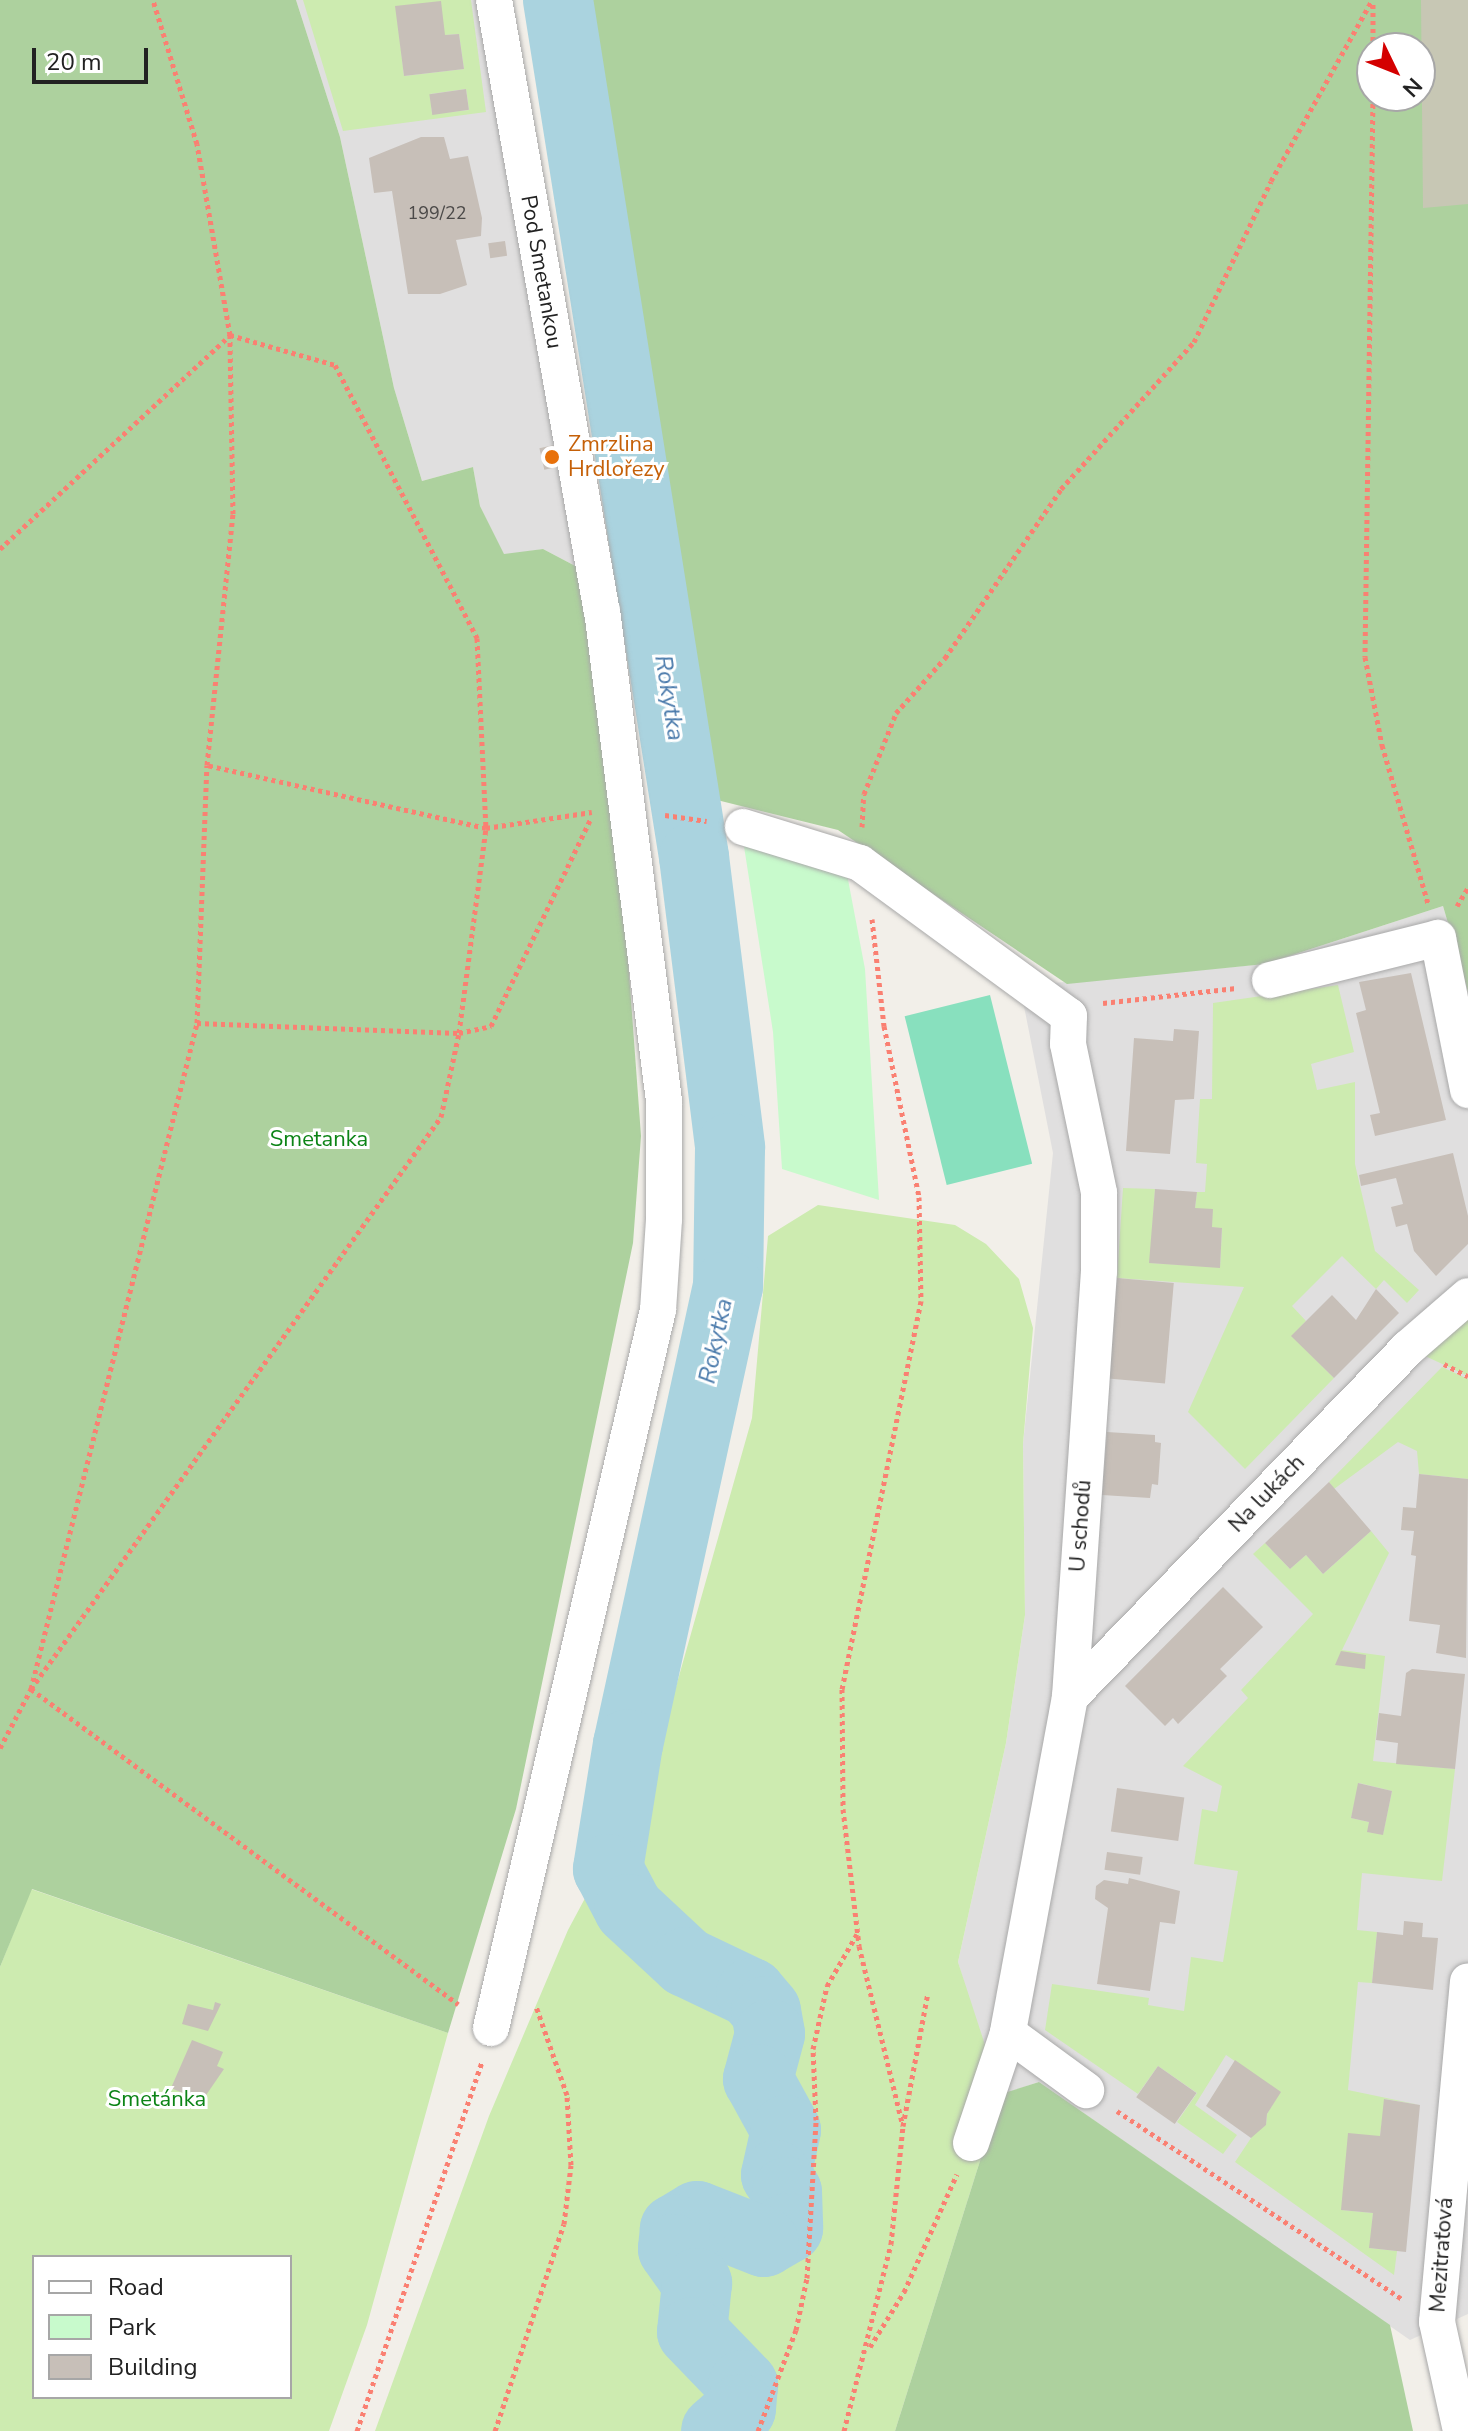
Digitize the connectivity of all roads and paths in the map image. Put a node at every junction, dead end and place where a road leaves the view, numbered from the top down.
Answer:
1 (153, 0) edge
2 (494, 0) edge
3 (1373, 0) edge
4 (1373, 32) edge
5 (1373, 112) edge
6 (230, 335) junction
7 (0, 549) edge
8 (207, 765) junction
9 (612, 811) junction
10 (743, 827) joint
11 (486, 828) junction
12 (860, 863) junction
13 (1438, 938) junction
14 (1270, 980) joint
15 (1069, 1016) junction
16 (197, 1023) junction
17 (459, 1033) junction
18 (1468, 1090) edge
19 (1468, 1296) edge
20 (1444, 1365) dead end
21 (1468, 1376) edge
22 (31, 1689) junction
23 (1070, 1697) junction
24 (0, 1748) edge
25 (858, 1932) junction
26 (1468, 1981) edge
27 (928, 1993) dead end
28 (533, 1999) dead end
29 (491, 2028) junction
30 (1008, 2033) junction
31 (1086, 2090) dead end
32 (903, 2126) junction
33 (1142, 2129) dead end
34 (971, 2143) joint
35 (1437, 2322) junction
36 (868, 2351) junction
37 (357, 2431) edge
38 (495, 2431) edge
39 (758, 2431) edge
40 (844, 2431) edge
41 (1461, 2431) edge

1 - 6 path
2 - 9 street, Pod Smetankou
3 - 4 path
3 - 12 path
5 - 13 path
6 - 7 path
6 - 8 path
6 - 11 path
8 - 11 path
8 - 16 path
9 - 10 path
9 - 11 path
9 - 17 path
9 - 29 street, Pod Smetankou
10 - 12 street
11 - 17 path
12 - 15 street
12 - 25 path
13 - 14 street
13 - 18 street
14 - 15 path
15 - 23 street, U schodů
16 - 17 path
16 - 22 path
17 - 22 path
19 - 23 street, Na lukách
20 - 21 path
22 - 24 path
22 - 29 path
23 - 30 street, U schodů
25 - 32 path
25 - 39 path
26 - 35 street, Mezitraťová
27 - 32 path
28 - 38 path
29 - 37 path
30 - 31 street
30 - 34 street, U schodů
32 - 36 path
33 - 35 path
34 - 36 path
35 - 41 street, Mezitraťová
36 - 40 path

